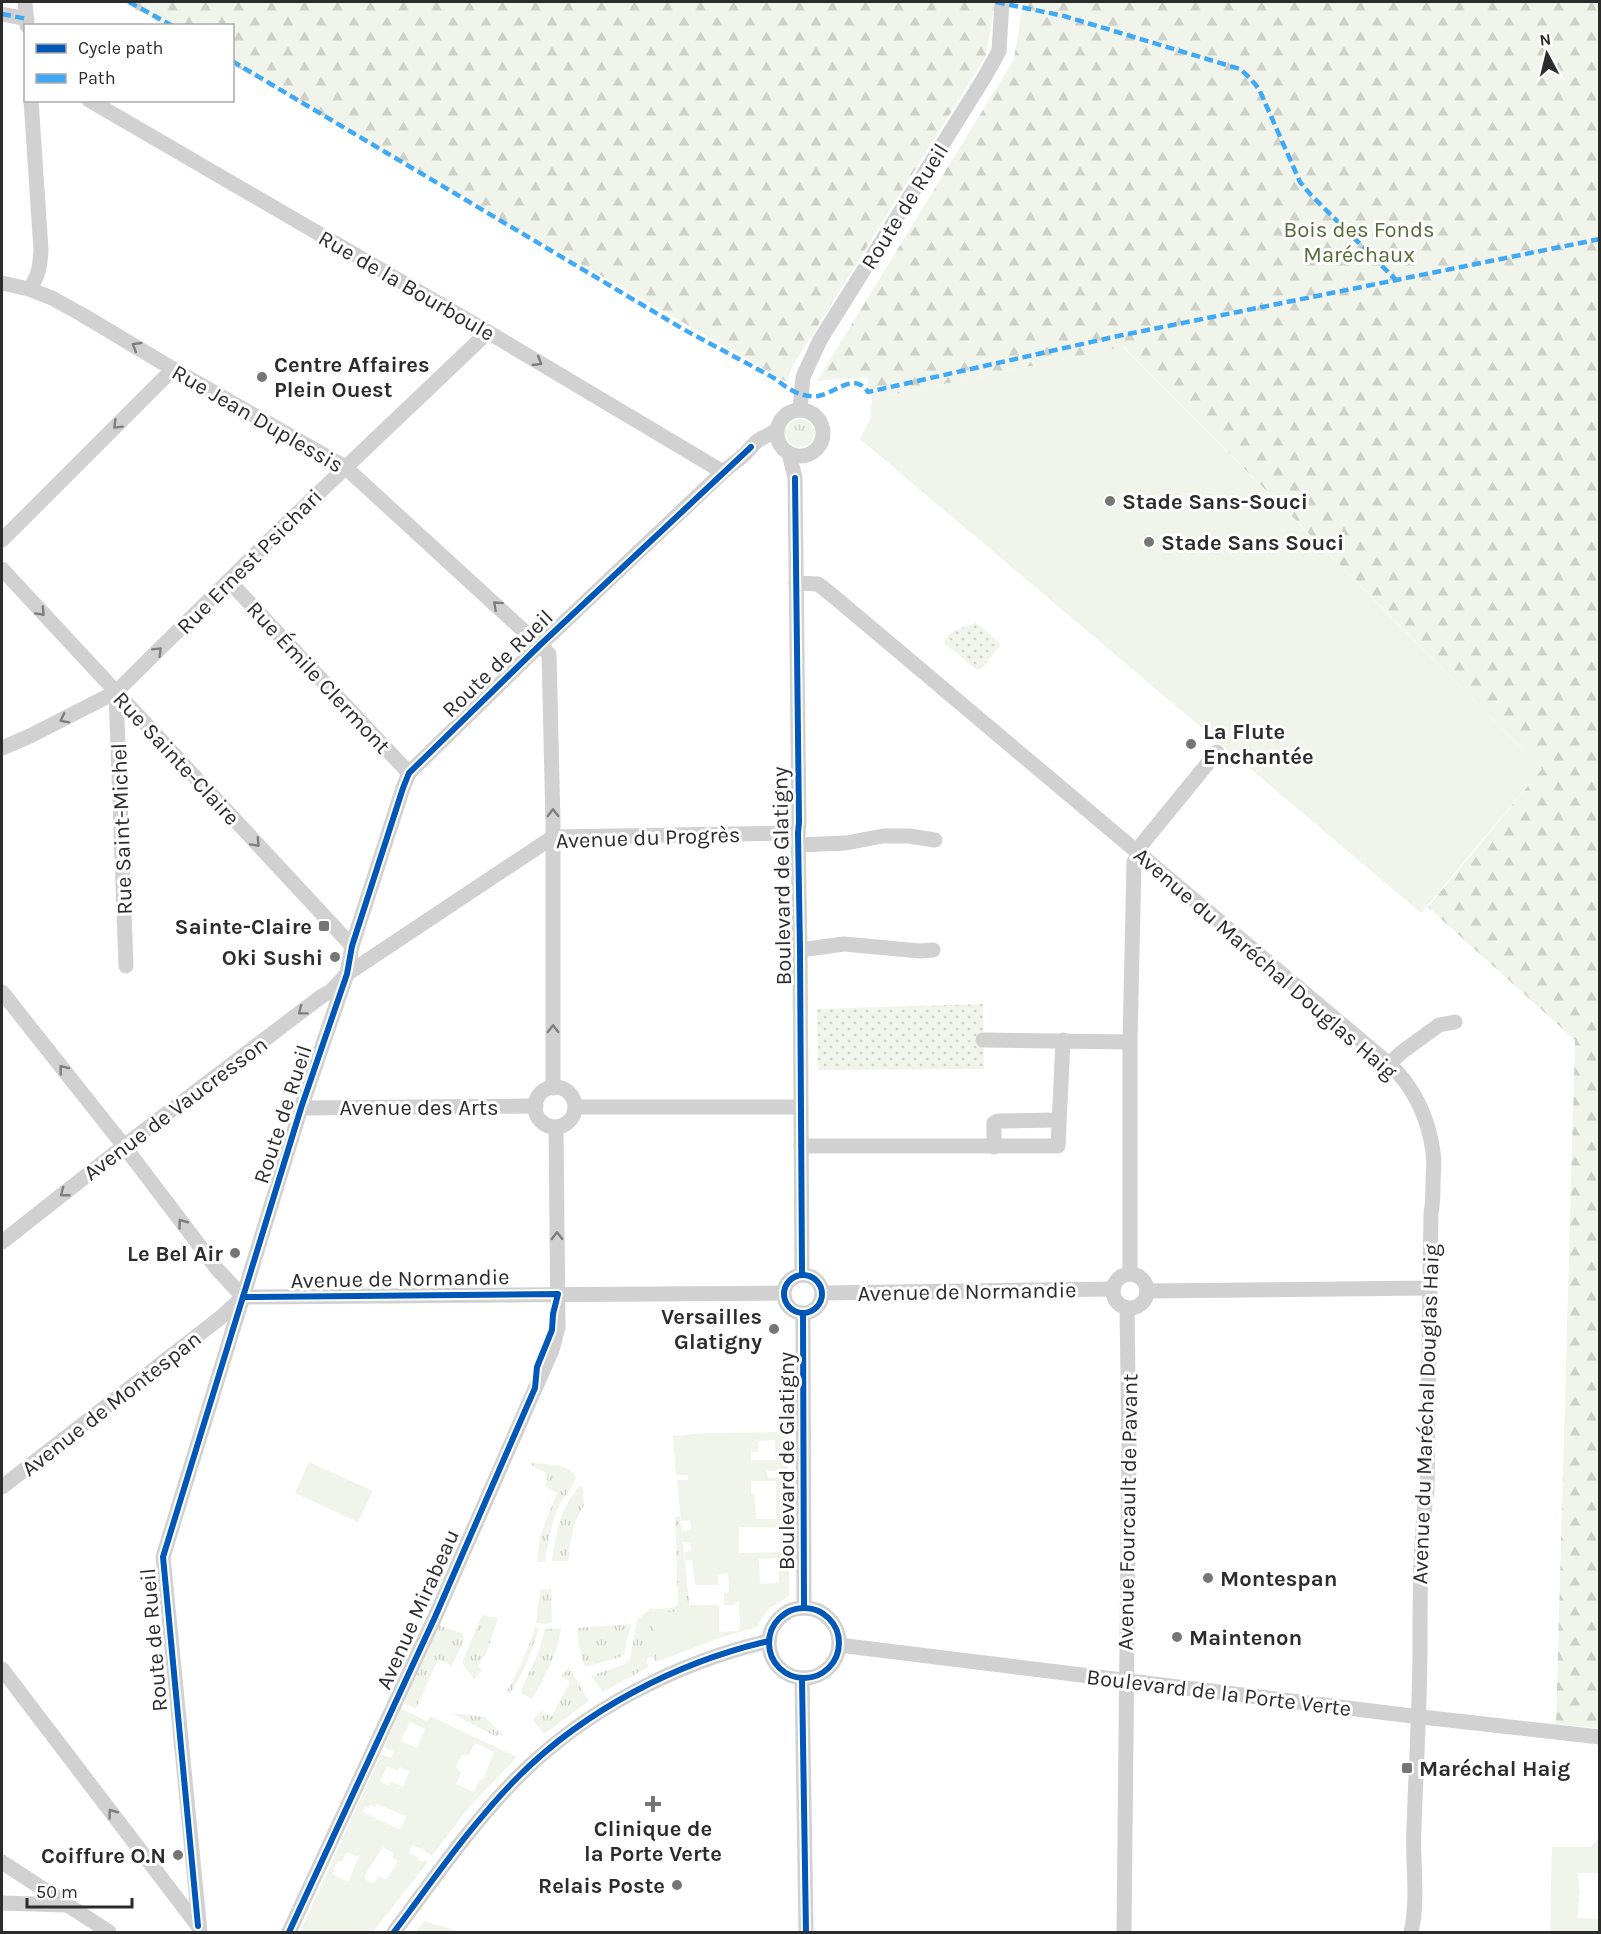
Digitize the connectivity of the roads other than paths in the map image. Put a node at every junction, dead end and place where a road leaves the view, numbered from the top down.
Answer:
1 (26, 2) edge
2 (1002, 2) edge
3 (2, 14) edge
4 (27, 22) edge
5 (32, 102) edge
6 (92, 102) edge
7 (2, 283) edge
8 (28, 289) junction
9 (488, 332) junction
10 (173, 369) junction
11 (800, 410) junction
12 (777, 430) junction
13 (751, 447) junction
14 (785, 451) junction
15 (807, 456) junction
16 (345, 467) junction
17 (723, 472) junction
18 (795, 477) junction
19 (2, 540) edge
20 (2, 569) edge
21 (229, 581) junction
22 (796, 583) junction
23 (540, 645) junction
24 (116, 692) junction
25 (2, 748) edge
26 (1217, 752) dead end
27 (409, 773) junction
28 (553, 837) junction
29 (798, 839) junction
30 (935, 840) dead end
31 (1137, 852) junction
32 (800, 950) junction
33 (933, 950) dead end
34 (352, 962) junction
35 (126, 966) dead end
36 (2, 992) edge
37 (1455, 1022) dead end
38 (983, 1040) dead end
39 (1063, 1041) junction
40 (1130, 1042) junction
41 (1389, 1064) junction
42 (554, 1088) junction
43 (536, 1106) junction
44 (301, 1107) junction
45 (575, 1107) junction
46 (801, 1107) junction
47 (1059, 1120) junction
48 (556, 1127) junction
49 (124, 1146) junction
50 (801, 1146) junction
51 (994, 1147) junction
52 (2, 1242) edge
53 (1130, 1274) junction
54 (802, 1275) junction
55 (1430, 1288) junction
56 (1113, 1289) junction
57 (1147, 1291) junction
58 (783, 1293) junction
59 (822, 1293) junction
60 (558, 1294) junction
61 (243, 1297) junction
62 (1127, 1308) junction
63 (803, 1313) junction
64 (2, 1487) edge
65 (804, 1608) junction
66 (770, 1641) junction
67 (839, 1645) junction
68 (2, 1669) edge
69 (802, 1678) junction
70 (1125, 1680) junction
71 (1419, 1717) junction
72 (1599, 1737) edge
73 (2, 1862) edge
74 (2, 1902) edge
75 (67, 1905) junction
76 (199, 1929) edge
77 (109, 1932) edge
78 (289, 1932) edge
79 (394, 1932) edge
80 (806, 1932) edge
81 (1124, 1932) edge
82 (1411, 1932) edge

1 - 4 street
2 - 11 street, Route de Rueil
3 - 4 street
5 - 8 street
6 - 9 street, Rue de la Bourboule
7 - 8 street, Rue Jean Duplessis
10 -> 8 street, Rue Jean Duplessis
9 - 16 street, Rue Ernest Psichari
9 -> 17 street, Rue de la Bourboule
10 - 16 street, Rue Jean Duplessis
10 -> 19 street
11 - 12 street
11 - 15 street
12 - 13 street, Route de Rueil
12 - 14 street
13 - 14 street
13 - 17 street, Route de Rueil
14 - 15 street
14 - 18 street, Boulevard de Glatigny
15 - 18 street
16 - 21 street, Rue Ernest Psichari
23 -> 16 street, Rue Jean Duplessis
17 - 23 street, Route de Rueil
18 - 22 street, Boulevard de Glatigny
20 -> 24 street, Rue Sainte-Claire
24 -> 21 street, Rue Ernest Psichari
21 - 27 street, Rue Émile Clermont
22 - 29 street, Boulevard de Glatigny
22 - 31 street, Avenue du Maréchal Douglas Haig
23 - 27 street, Route de Rueil
28 -> 23 street
24 -> 25 street, Rue Ernest Psichari
24 -> 34 street, Rue Sainte-Claire
24 - 35 street, Rue Saint-Michel
26 - 31 street
27 - 34 street, Route de Rueil
28 - 29 street, Avenue du Progrès
28 - 34 street, Avenue du Progrès
42 -> 28 street
29 - 30 street, Avenue du Progrès
29 - 32 street, Boulevard de Glatigny
31 - 40 street
31 - 41 street, Avenue du Maréchal Douglas Haig
32 - 33 street
32 - 46 street, Boulevard de Glatigny
34 - 44 street, Route de Rueil
34 -> 49 street, Avenue de Vaucresson
49 -> 36 street
37 - 41 street
38 - 39 street
39 - 40 street
39 - 47 street
40 - 53 street
41 - 55 street, Avenue du Maréchal Douglas Haig
42 - 43 street
42 - 45 street
43 - 44 street, Avenue des Arts
43 - 48 street
44 - 61 street, Route de Rueil
45 - 46 street
45 - 48 street
46 - 50 street, Boulevard de Glatigny
47 - 51 street
47 - 51 street
60 -> 48 street, Avenue Mirabeau
49 -> 52 street, Avenue de Vaucresson
61 -> 49 street
50 - 51 street
50 - 54 street, Boulevard de Glatigny
53 - 56 street
53 - 57 street
54 - 58 street
54 - 59 street
55 - 57 street
55 - 71 street, Avenue du Maréchal Douglas Haig
56 - 59 street, Avenue de Normandie
56 - 62 street
57 - 62 street
58 - 60 street, Avenue de Normandie
58 - 63 street
59 - 63 street
60 - 61 street, Avenue de Normandie
60 - 78 street, Avenue Mirabeau
61 - 64 street, Avenue de Montespan
61 - 76 street, Route de Rueil
62 - 70 street, Avenue Fourcault de Pavant
63 - 65 street, Boulevard de Glatigny
65 - 66 street
65 - 67 street
66 - 69 street
66 - 79 street
67 - 69 street
67 - 70 street, Boulevard de la Porte Verte
76 -> 68 street
69 - 80 street
70 - 71 street, Boulevard de la Porte Verte
70 - 81 street, Avenue Fourcault de Pavant
71 - 72 street, Boulevard de la Porte Verte
71 - 82 street, Avenue du Maréchal Douglas Haig
73 - 75 street
74 - 75 street
75 - 77 street

